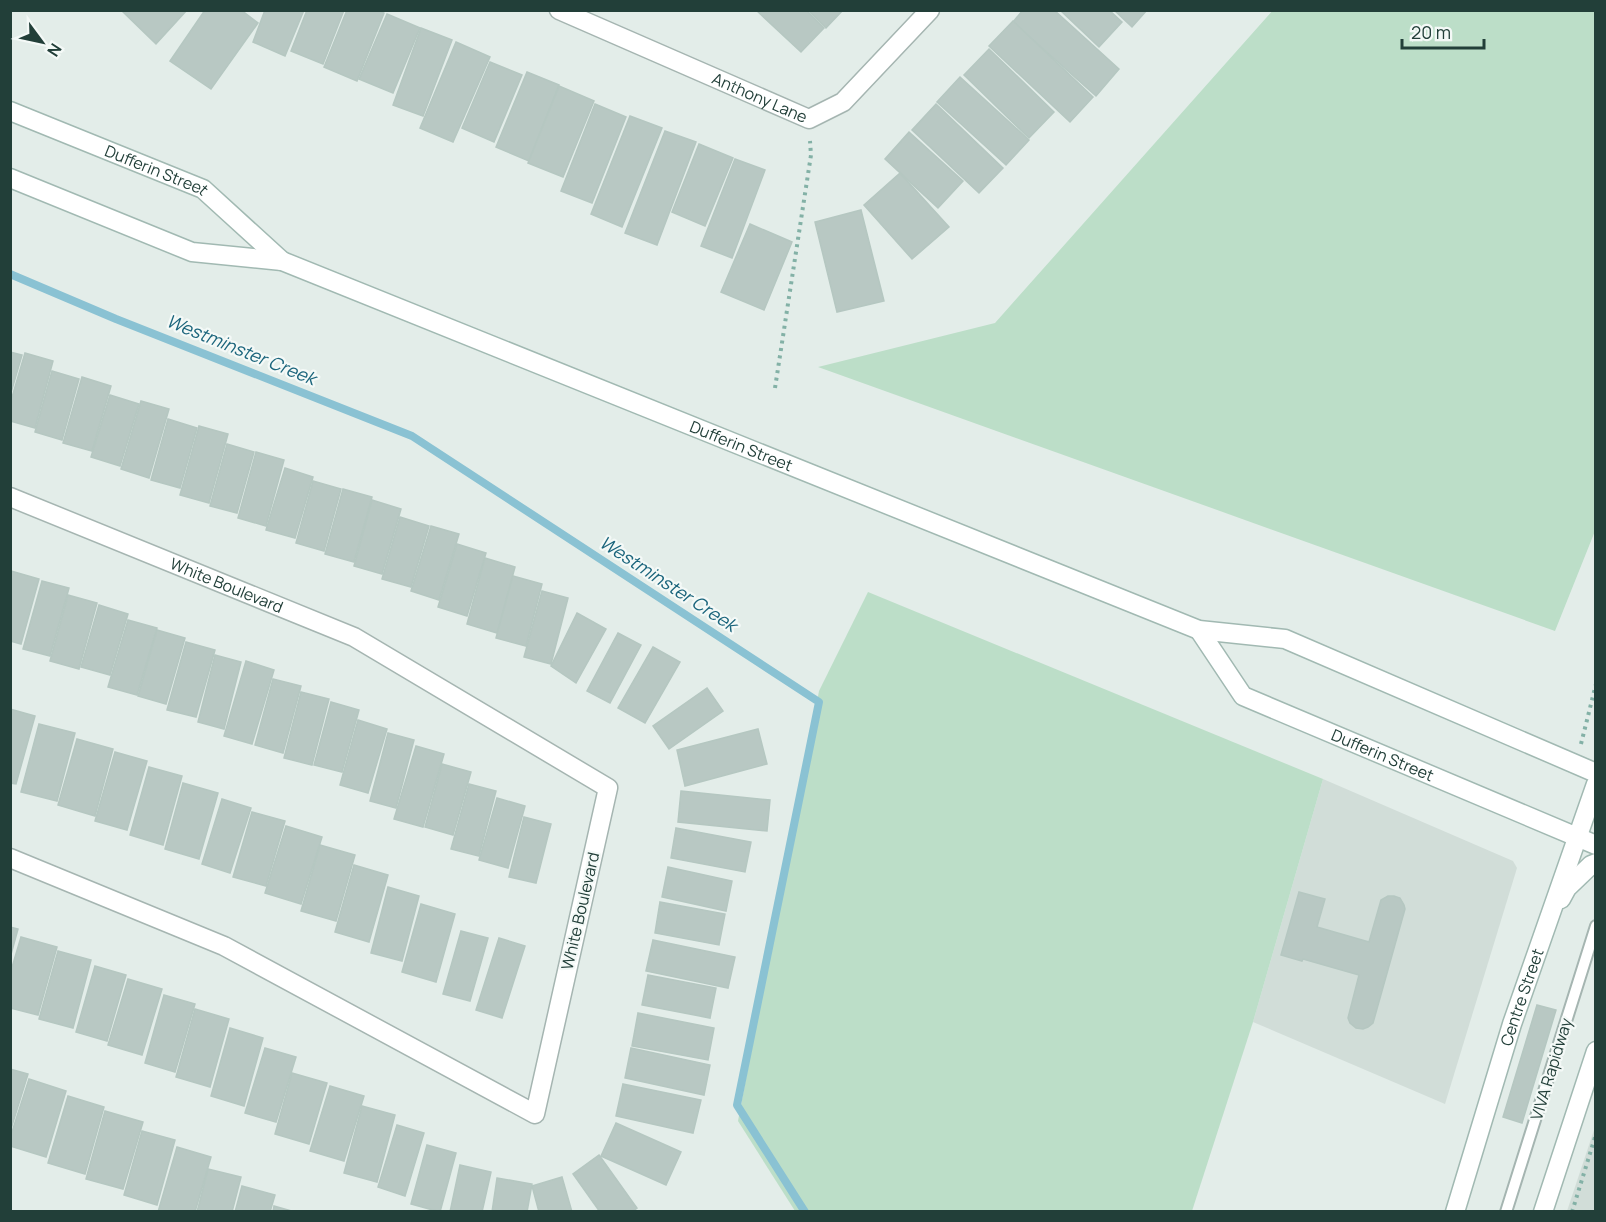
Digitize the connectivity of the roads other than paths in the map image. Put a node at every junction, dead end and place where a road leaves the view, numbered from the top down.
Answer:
1 (559, 10) edge
2 (930, 10) edge
3 (10, 111) edge
4 (10, 178) edge
5 (282, 261) junction
6 (10, 496) edge
7 (1199, 630) junction
8 (1596, 772) edge
9 (1596, 784) edge
10 (1577, 837) junction
11 (1596, 845) edge
12 (10, 858) edge
13 (1596, 863) edge
14 (1547, 921) junction
15 (1596, 926) edge
16 (1596, 1051) edge
17 (1455, 1212) edge
18 (1506, 1212) edge
19 (1543, 1212) edge

1 - 2 main road, Anthony Lane
3 - 5 main road, Dufferin Street
4 - 5 main road, Dufferin Street
5 - 7 main road, Dufferin Street
6 - 12 main road, White Boulevard
7 - 8 main road, Dufferin Street
7 - 10 main road, Dufferin Street
9 - 10 main road, Centre Street
10 - 11 main road, Dufferin Street
10 - 14 main road, Centre Street
13 - 14 main road
14 - 17 main road, Centre Street
15 - 18 lane, VIVA Rapidway
16 - 19 main road

